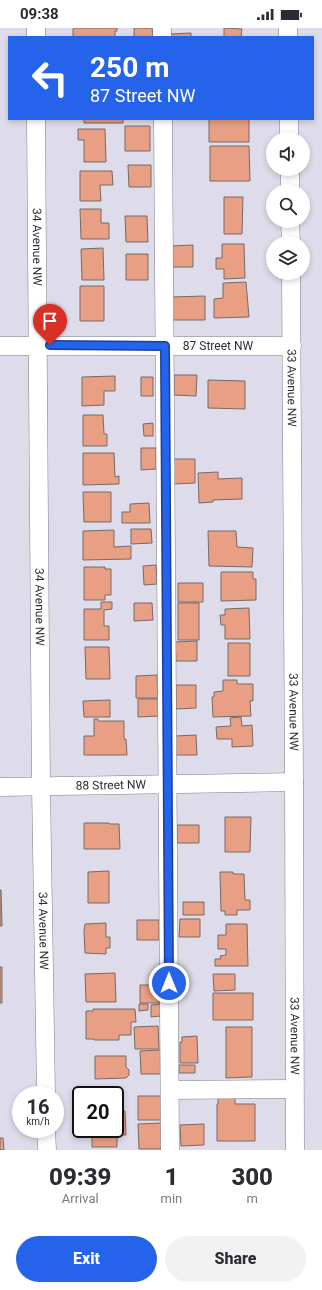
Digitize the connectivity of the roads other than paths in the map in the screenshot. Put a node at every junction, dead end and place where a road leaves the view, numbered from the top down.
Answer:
1 (36, 120) edge
2 (163, 120) edge
3 (289, 120) edge
4 (289, 132) edge
5 (291, 280) edge
6 (38, 345) junction
7 (0, 346) edge
8 (165, 346) junction
9 (292, 346) junction
10 (294, 782) junction
11 (168, 784) junction
12 (41, 786) junction
13 (0, 787) edge
14 (46, 1086) edge
15 (294, 1089) junction
16 (170, 1090) junction
17 (46, 1138) edge
18 (47, 1150) edge
19 (170, 1150) edge
20 (295, 1150) edge

1 - 6 street, 34 Avenue NW
2 - 8 street
3 - 4 street
5 - 9 street, 33 Avenue NW
6 - 7 street, 87 Street NW
6 - 8 street, 87 Street NW
6 - 12 street, 34 Avenue NW
8 - 9 street, 87 Street NW
8 - 11 street
9 - 10 street, 33 Avenue NW
10 - 11 street, 88 Street NW
10 - 15 street, 33 Avenue NW
11 - 12 street, 88 Street NW
11 - 16 street
12 - 13 street, 88 Street NW
12 - 14 street, 34 Avenue NW
15 - 16 street
15 - 20 street, 33 Avenue NW
16 - 19 street
17 - 18 street

